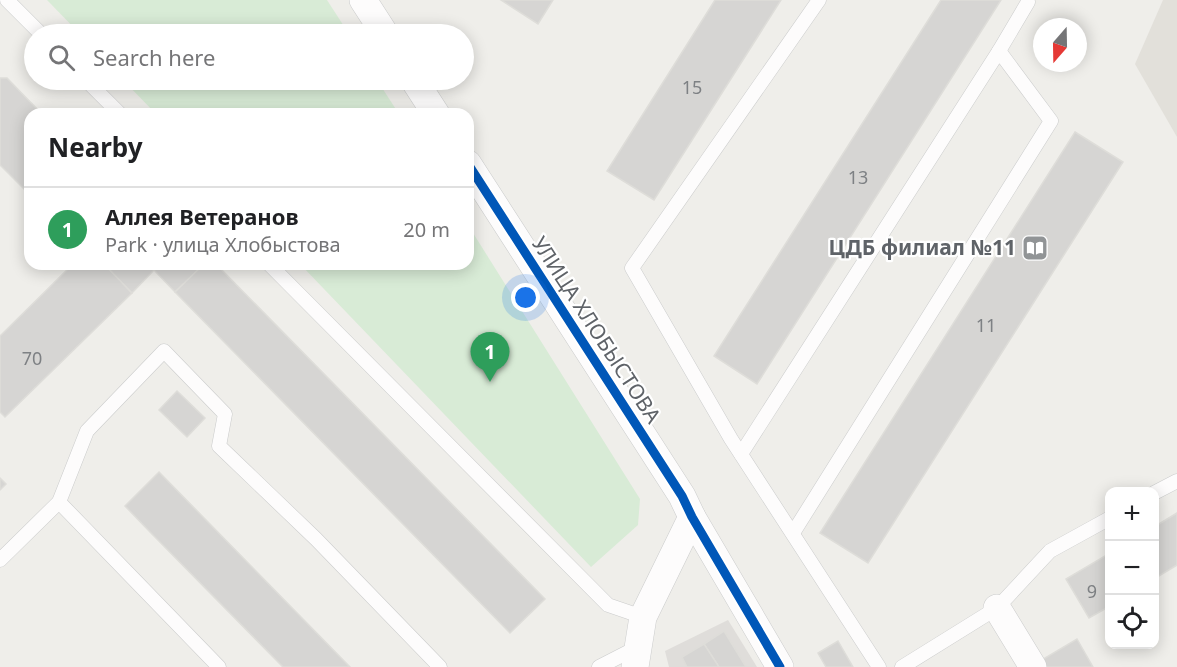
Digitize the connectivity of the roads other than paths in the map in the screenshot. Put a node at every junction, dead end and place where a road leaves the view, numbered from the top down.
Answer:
1 (7, 0) edge
2 (363, 0) edge
3 (819, 0) edge
4 (1028, 2) dead end
5 (31, 24) edge
6 (379, 24) edge
7 (999, 51) junction
8 (96, 90) edge
9 (420, 90) edge
10 (114, 108) edge
11 (432, 108) edge
12 (474, 173) edge
13 (275, 270) edge
14 (741, 453) junction
15 (1177, 481) edge
16 (1159, 491) edge
17 (59, 502) junction
18 (692, 517) junction
19 (1105, 521) edge
20 (793, 533) junction
21 (0, 560) edge
22 (997, 608) junction
23 (643, 617) junction
24 (636, 657) edge
25 (219, 667) edge
26 (440, 667) edge
27 (599, 667) edge
28 (780, 667) edge
29 (879, 667) edge
30 (902, 667) edge
31 (1033, 667) edge

1 - 5 lane
2 - 6 street
3 - 14 lane
4 - 7 lane
7 - 14 lane
7 - 20 lane
8 - 10 lane
9 - 11 street
12 - 18 street, УЛИЦА ХЛОБЫСТОВА
13 - 23 lane
14 - 20 lane
15 - 16 lane
17 - 21 lane
17 - 25 lane
17 - 26 lane
18 - 23 street
18 - 28 street, УЛИЦА ХЛОБЫСТОВА
19 - 22 lane
20 - 29 lane
22 - 30 lane
22 - 31 street
23 - 24 street
24 - 27 lane

